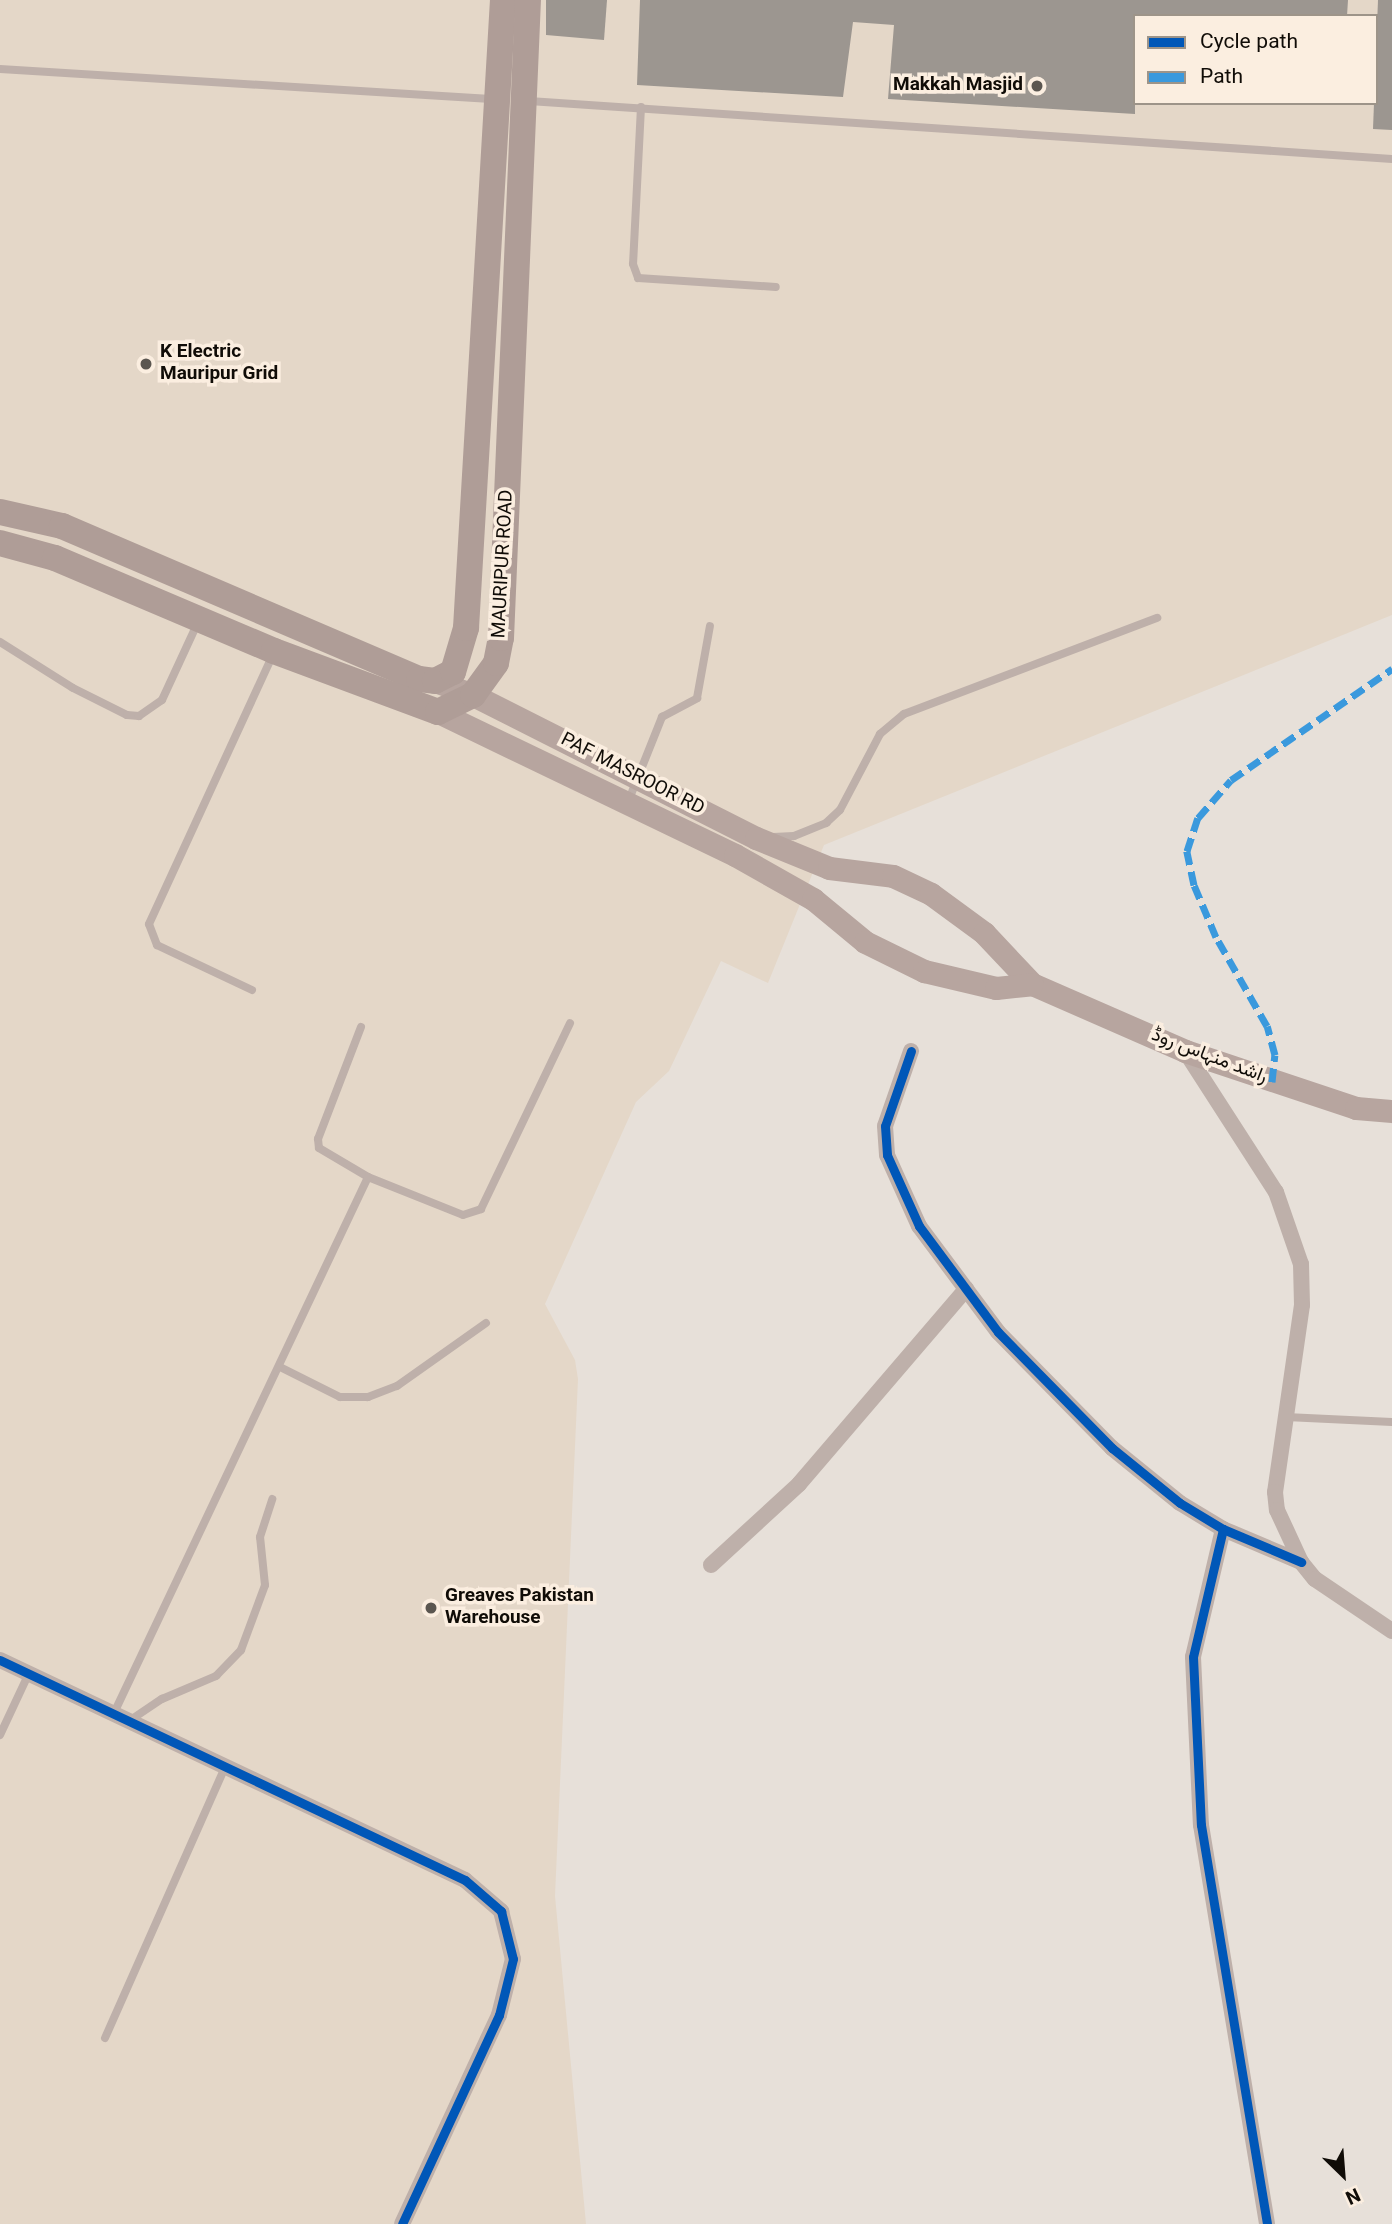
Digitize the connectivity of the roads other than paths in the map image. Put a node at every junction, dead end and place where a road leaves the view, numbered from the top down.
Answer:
1 (503, 0) edge
2 (528, 0) edge
3 (0, 69) edge
4 (499, 99) junction
5 (527, 101) junction
6 (640, 107) junction
7 (1392, 159) edge
8 (776, 288) dead end
9 (0, 512) edge
10 (0, 543) edge
11 (1157, 618) dead end
12 (199, 619) junction
13 (710, 626) dead end
14 (0, 642) edge
15 (274, 651) junction
16 (435, 681) junction
17 (473, 695) junction
18 (438, 712) junction
19 (638, 778) junction
20 (628, 803) junction
21 (756, 838) junction
22 (830, 868) joint
23 (813, 899) joint
24 (1032, 984) junction
25 (252, 990) dead end
26 (570, 1023) dead end
27 (361, 1027) dead end
28 (911, 1051) dead end
29 (1185, 1051) junction
30 (1392, 1111) edge
31 (368, 1177) junction
32 (966, 1289) junction
33 (486, 1323) dead end
34 (280, 1367) junction
35 (1286, 1417) junction
36 (1392, 1422) edge
37 (272, 1499) dead end
38 (1223, 1530) junction
39 (1301, 1562) junction
40 (711, 1565) dead end
41 (1392, 1631) edge
42 (0, 1660) edge
43 (29, 1674) junction
44 (114, 1713) junction
45 (130, 1721) junction
46 (0, 1735) edge
47 (226, 1765) junction
48 (106, 2038) dead end
49 (402, 2224) edge
50 (1266, 2224) edge

1 - 4 main road, MAURIPUR ROAD
2 - 5 main road, MAURIPUR ROAD
3 - 4 lane
4 - 5 lane
4 - 16 main road, MAURIPUR ROAD
5 - 6 lane
5 - 17 main road, MAURIPUR ROAD
6 - 7 lane
6 - 8 lane
9 - 16 main road
10 - 12 main road
11 - 21 lane
12 - 14 lane
12 - 15 main road
13 - 19 lane
15 - 18 main road
15 - 25 lane
16 - 17 main road, PAF MASROOR RD
17 - 18 main road, MAURIPUR ROAD
17 - 19 main road, PAF MASROOR RD
18 - 20 main road, PAF MASROOR RD
19 - 20 lane
19 - 21 main road, PAF MASROOR RD
20 - 23 main road, PAF MASROOR RD
21 - 22 main road, PAF MASROOR RD
22 - 24 main road, راشد منہاس روڈ
23 - 24 main road, راشد منہاس روڈ
24 - 29 main road, راشد منہاس روڈ
26 - 31 lane
27 - 31 lane
28 - 32 street
29 - 30 main road, راشد منہاس روڈ
29 - 35 street
31 - 34 lane
32 - 38 street
32 - 40 street
33 - 34 lane
34 - 44 lane
35 - 36 lane
35 - 39 street
37 - 45 lane
38 - 39 street
38 - 50 street
39 - 41 street
42 - 43 street
43 - 44 street
43 - 46 lane
44 - 45 street
45 - 47 street
47 - 48 lane
47 - 49 street

